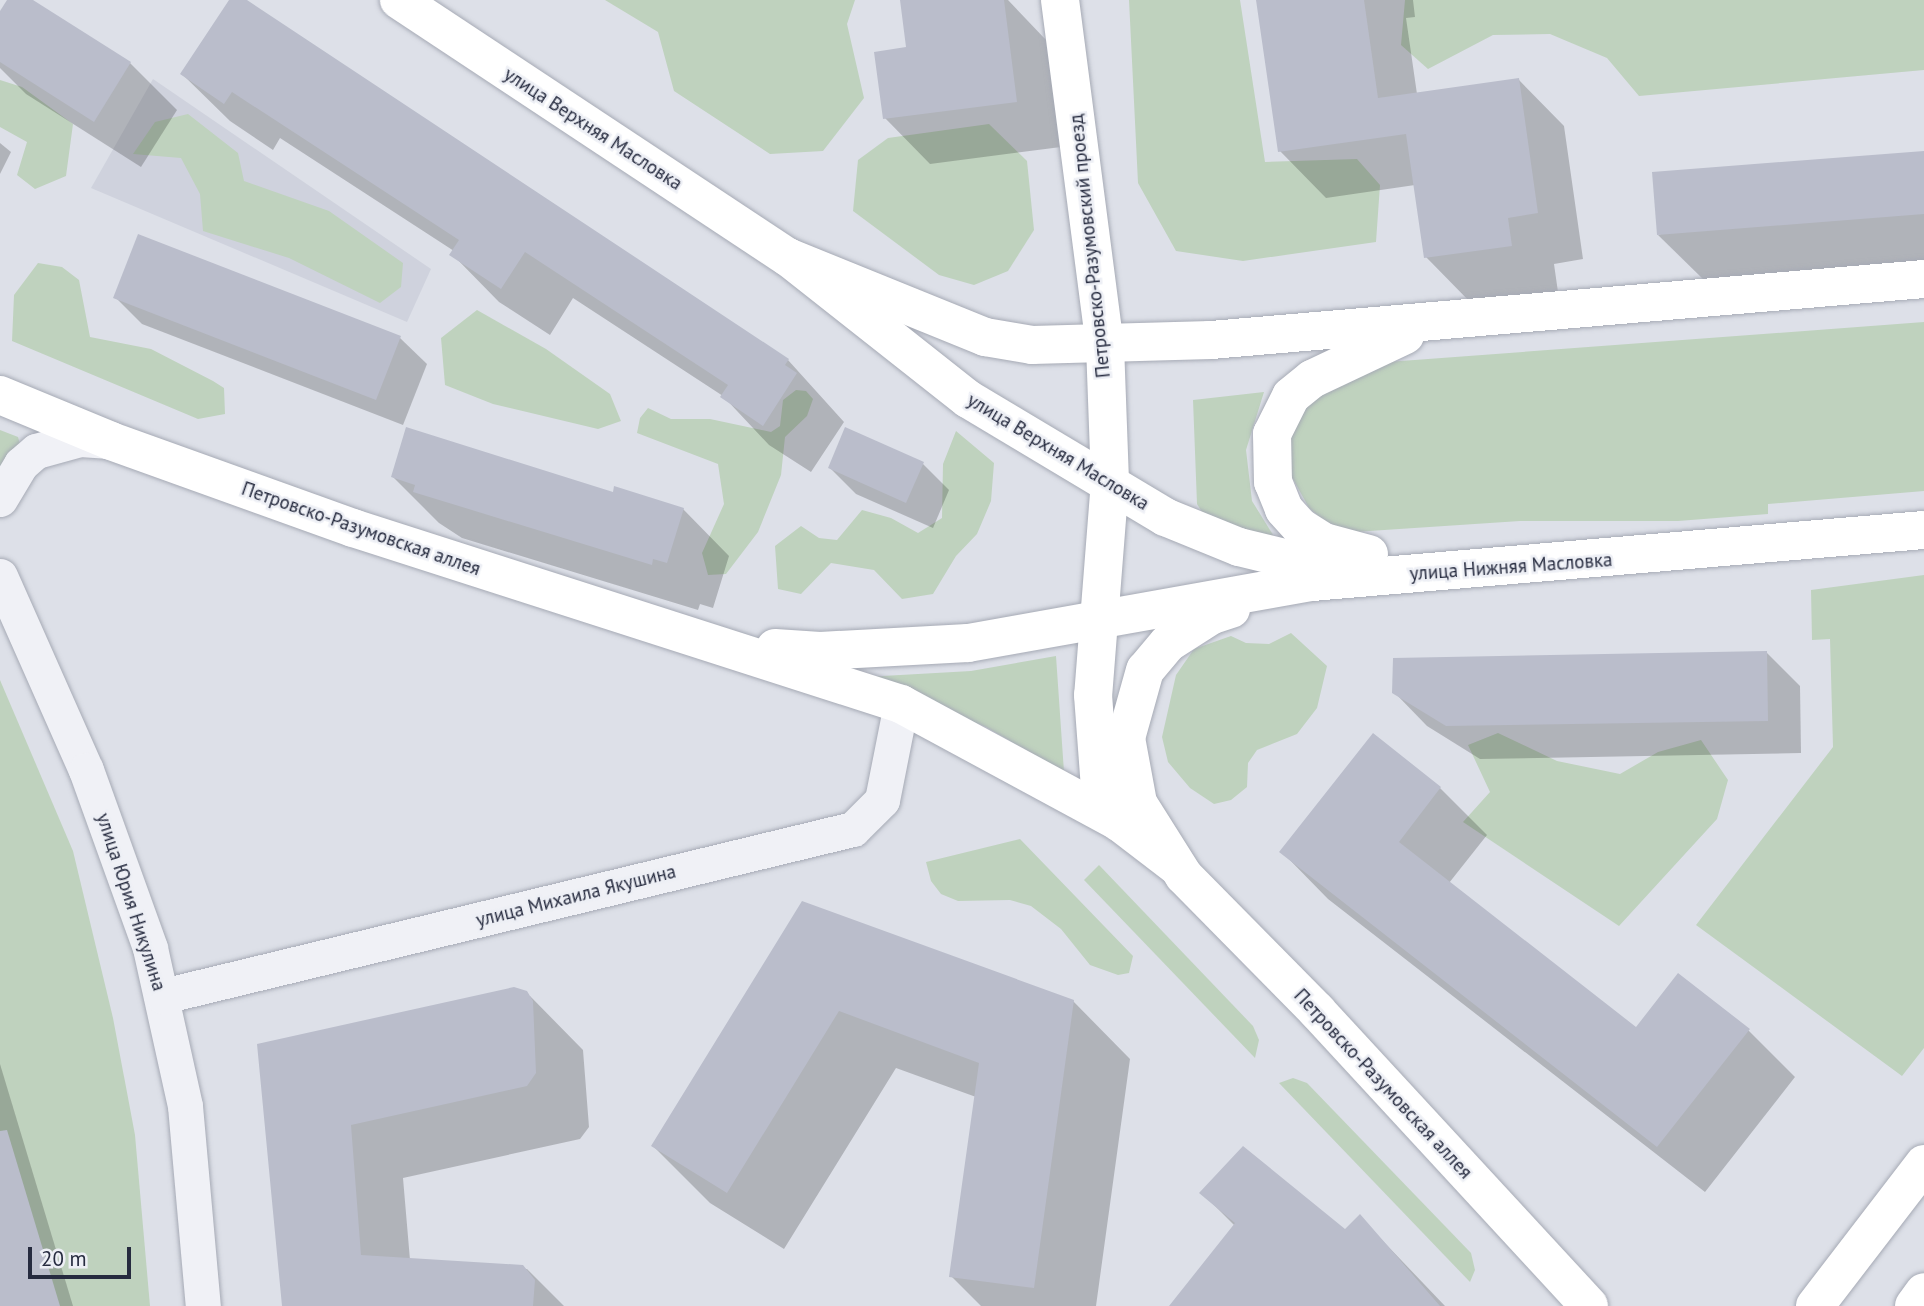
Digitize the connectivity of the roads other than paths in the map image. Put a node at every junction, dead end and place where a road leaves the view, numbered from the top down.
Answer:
1 (399, 0) edge
2 (1060, 0) edge
3 (788, 257) junction
4 (1924, 279) edge
5 (1443, 320) junction
6 (1105, 345) junction
7 (0, 395) edge
8 (111, 441) junction
9 (1110, 481) junction
10 (0, 499) edge
11 (1924, 530) edge
12 (0, 551) edge
13 (1475, 569) junction
14 (1364, 578) junction
15 (1312, 582) junction
16 (5, 586) edge
17 (1099, 620) junction
18 (728, 646) junction
19 (901, 704) junction
20 (1119, 822) junction
21 (1175, 865) junction
22 (163, 996) junction
23 (1924, 1164) edge
24 (1924, 1292) edge
25 (203, 1306) edge
26 (1589, 1306) edge
27 (1815, 1306) edge
28 (1913, 1306) edge

1 - 3 street, улица Верхняя Масловка
2 - 6 street, Петровско-Разумовский проезд
3 - 6 street, улица Верхняя Масловка
3 - 9 street, улица Верхняя Масловка
4 - 5 street
5 - 6 street
5 - 13 street
6 - 9 street, Петровско-Разумовский проезд
7 - 8 street, Петровско-Разумовская аллея
8 - 10 street
8 - 18 street, Петровско-Разумовская аллея
9 - 14 street, улица Верхняя Масловка
9 - 17 street, Петровско-Разумовский проезд
11 - 13 street, улица Нижняя Масловка
12 - 16 street, улица Юрия Никулина
13 - 14 street, улица Нижняя Масловка
14 - 15 street, улица Нижняя Масловка
15 - 17 street, улица Нижняя Масловка
15 - 21 street, Петровско-Разумовская аллея
16 - 22 street, улица Юрия Никулина
17 - 18 street, Петровско-Разумовская аллея
17 - 20 street, Петровско-Разумовский проезд
18 - 19 street, Петровско-Разумовская аллея
19 - 20 street, Петровско-Разумовская аллея
19 - 22 street, улица Михаила Якушина
20 - 21 street, Петровско-Разумовская аллея
21 - 26 street, Петровско-Разумовская аллея
22 - 25 street, улица Юрия Никулина
23 - 27 street
24 - 28 street

